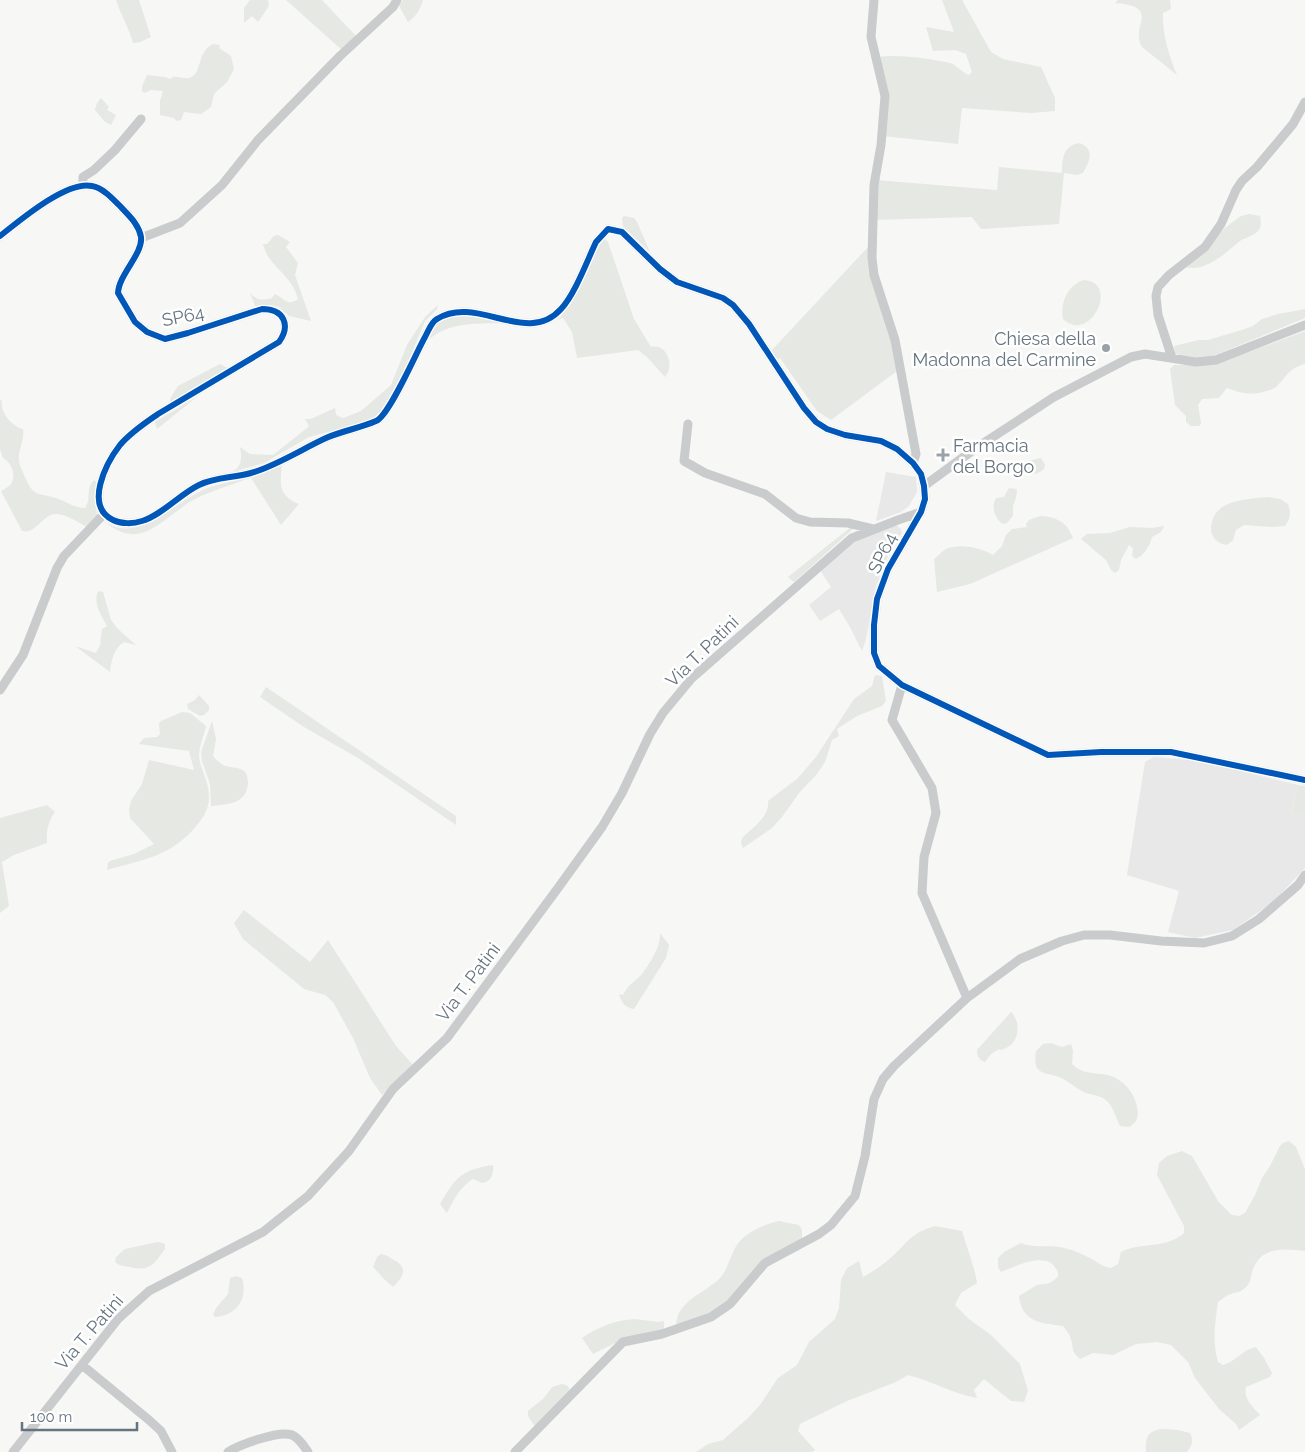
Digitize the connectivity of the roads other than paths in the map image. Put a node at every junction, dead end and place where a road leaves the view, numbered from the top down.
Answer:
1 (396, 0) edge
2 (874, 0) edge
3 (1305, 102) edge
4 (141, 119) dead end
5 (83, 185) junction
6 (0, 236) edge
7 (141, 238) junction
8 (1305, 325) edge
9 (1172, 358) junction
10 (688, 424) dead end
11 (913, 463) junction
12 (924, 486) junction
13 (921, 512) junction
14 (104, 514) junction
15 (874, 529) junction
16 (902, 685) junction
17 (0, 690) edge
18 (1305, 780) edge
19 (1305, 875) edge
20 (967, 998) junction
21 (82, 1365) junction
22 (13, 1452) edge
23 (172, 1452) edge
24 (228, 1452) edge
25 (308, 1452) edge
26 (515, 1452) edge

1 - 7 street
2 - 11 street
3 - 9 street
4 - 5 street
5 - 6 street
5 - 7 street
7 - 14 street, SP64 / SP64
8 - 9 street
9 - 12 street
10 - 15 street
11 - 12 street
11 - 14 street
12 - 13 street, SP64 / SP64
13 - 15 street, Via T. Patini
13 - 16 street, SP64 / SP64
14 - 17 street
15 - 21 street, Via T. Patini
16 - 18 street, SP64
16 - 20 street
19 - 20 street
20 - 26 street
21 - 22 street, Via T. Patini
21 - 23 street
24 - 25 street

